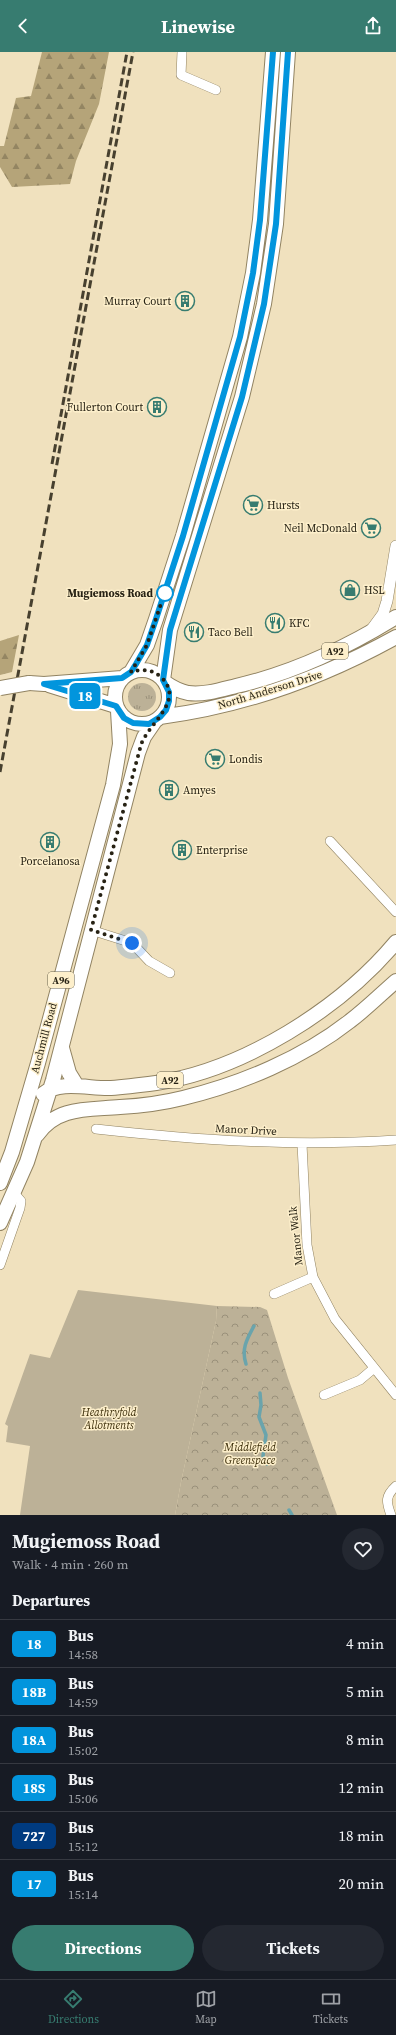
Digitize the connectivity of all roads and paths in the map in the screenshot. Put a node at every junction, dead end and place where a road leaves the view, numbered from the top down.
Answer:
1 (182, 52) edge
2 (273, 52) edge
3 (288, 52) edge
4 (216, 90) dead end
5 (396, 546) edge
6 (394, 562) junction
7 (396, 574) edge
8 (396, 617) edge
9 (368, 634) junction
10 (396, 637) edge
11 (127, 674) junction
12 (164, 682) junction
13 (44, 684) junction
14 (0, 688) edge
15 (117, 708) junction
16 (158, 719) junction
17 (330, 841) dead end
18 (396, 912) edge
19 (91, 930) junction
20 (396, 942) edge
21 (170, 973) dead end
22 (396, 981) edge
23 (62, 1046) junction
24 (77, 1086) junction
25 (50, 1089) junction
26 (96, 1129) dead end
27 (16, 1137) junction
28 (34, 1140) junction
29 (396, 1140) edge
30 (302, 1144) junction
31 (0, 1183) edge
32 (14, 1193) junction
33 (0, 1223) edge
34 (0, 1265) edge
35 (313, 1277) junction
36 (274, 1294) dead end
37 (373, 1369) junction
38 (394, 1390) edge
39 (324, 1395) dead end
40 (396, 1486) edge
41 (391, 1515) edge

1 - 4 street
2 - 11 main road
3 - 12 main road
5 - 6 street
6 - 7 street
6 - 9 street
8 - 9 main road, North Anderson Drive / A92
9 - 12 main road, North Anderson Drive / A92
10 - 16 main road, North Anderson Drive / A92
11 - 12 main road, A92
11 - 13 main road, A92
11 - 15 main road
12 - 16 main road
13 - 14 main road, A92, bridge
13 - 15 main road, A92
15 - 16 main road, A92
15 - 27 main road, Auchmill Road / A96
16 - 19 main road, A96
17 - 18 street
19 - 21 street
19 - 23 main road, A96
20 - 24 main road, A92
22 - 28 main road, A92
23 - 24 main road
23 - 25 main road, A96
24 - 25 main road, A92
25 - 27 main road
25 - 28 main road, A96
26 - 30 street, Manor Drive
27 - 31 main road, Auchmill Road / A96
28 - 32 main road, A96
29 - 30 street, Manor Drive
30 - 35 street, Manor Walk
32 - 33 main road, A96
32 - 34 street
35 - 36 street
35 - 37 street, Manor Walk
37 - 38 street, Manor Walk
37 - 39 street
40 - 41 street

